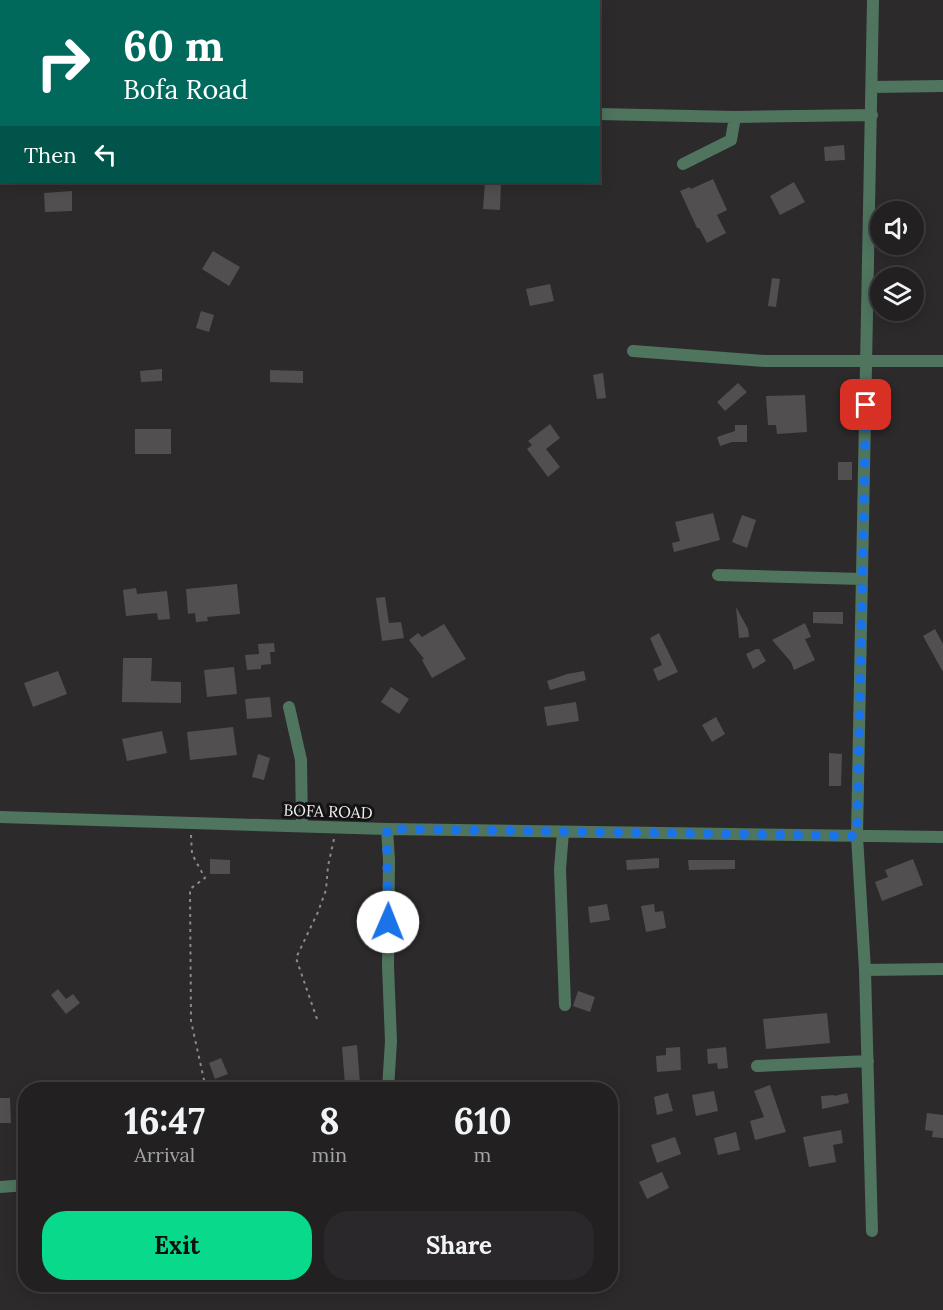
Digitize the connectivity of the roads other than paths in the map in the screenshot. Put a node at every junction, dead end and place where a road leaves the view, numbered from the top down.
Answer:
1 (873, 0) edge
2 (943, 86) edge
3 (872, 87) junction
4 (600, 114) edge
5 (872, 115) junction
6 (735, 117) junction
7 (683, 164) dead end
8 (633, 351) dead end
9 (943, 361) edge
10 (867, 362) junction
11 (718, 575) dead end
12 (862, 579) junction
13 (289, 707) dead end
14 (0, 817) edge
15 (302, 826) junction
16 (387, 829) junction
17 (563, 832) junction
18 (857, 836) junction
19 (943, 837) edge
20 (943, 969) edge
21 (865, 970) junction
22 (565, 1005) dead end
23 (868, 1061) junction
24 (758, 1066) dead end
25 (388, 1082) edge
26 (18, 1186) edge
27 (0, 1187) edge
28 (872, 1231) dead end

1 - 3 street
2 - 3 street
3 - 5 street
4 - 6 street
5 - 6 street
5 - 10 street
6 - 7 street
8 - 10 street
9 - 10 street
10 - 12 street
11 - 12 street
12 - 18 street
13 - 15 street
14 - 15 street, BOFA ROAD
15 - 16 street, BOFA ROAD
16 - 17 street, BOFA ROAD
16 - 25 street
17 - 18 street, BOFA ROAD
17 - 22 street
18 - 19 street, BOFA ROAD
18 - 21 street
20 - 21 street
21 - 23 street
23 - 24 street
23 - 28 street
26 - 27 street

